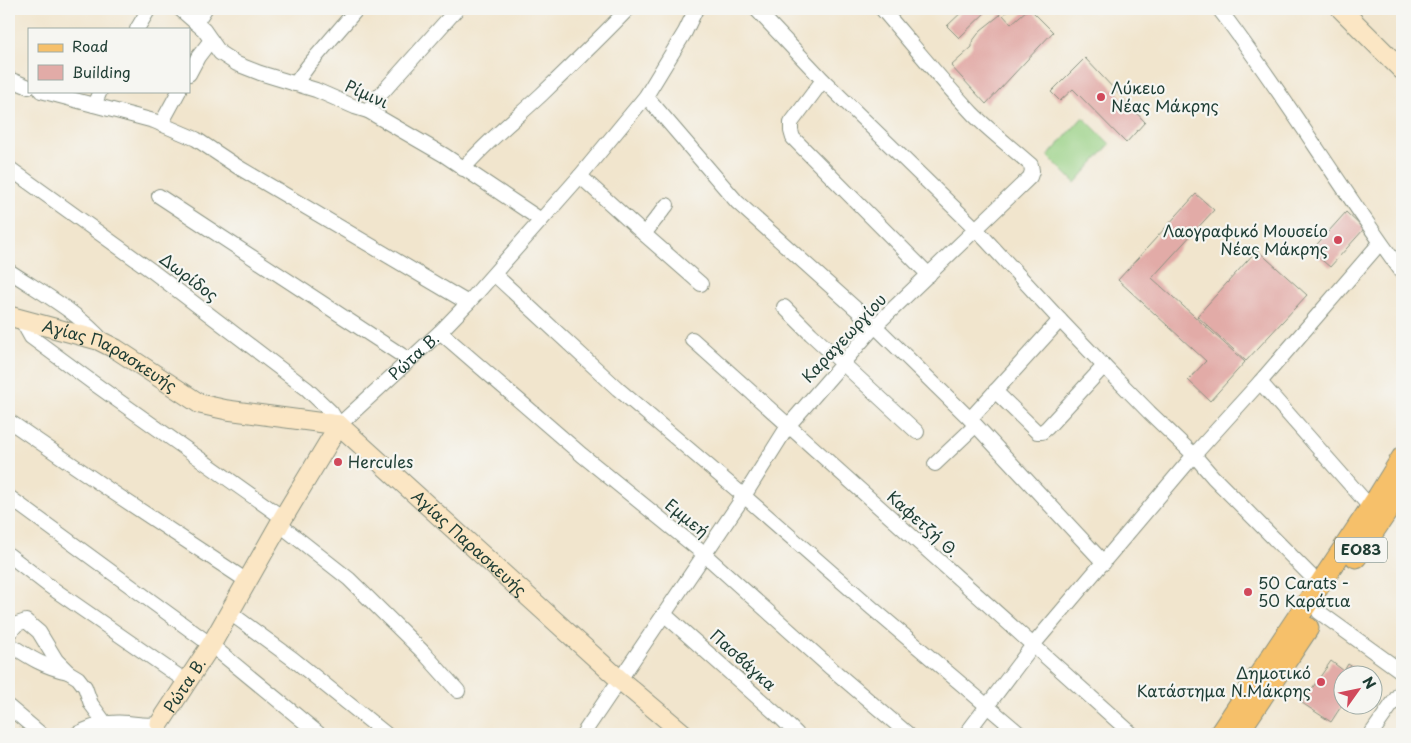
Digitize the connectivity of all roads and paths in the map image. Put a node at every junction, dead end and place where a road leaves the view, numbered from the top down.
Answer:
1 (149, 9) edge
2 (180, 9) edge
3 (205, 9) edge
4 (357, 9) edge
5 (457, 9) edge
6 (628, 9) edge
7 (697, 9) edge
8 (756, 9) edge
9 (882, 9) edge
10 (1219, 9) edge
11 (1342, 9) edge
12 (196, 23) junction
13 (138, 28) edge
14 (211, 40) junction
15 (1402, 70) edge
16 (190, 72) edge
17 (9, 79) edge
18 (823, 80) junction
19 (295, 84) junction
20 (28, 87) edge
21 (45, 92) edge
22 (100, 92) edge
23 (178, 92) edge
24 (646, 96) junction
25 (94, 105) junction
26 (368, 111) junction
27 (161, 124) junction
28 (9, 168) edge
29 (463, 169) junction
30 (580, 176) junction
31 (159, 196) dead end
32 (667, 205) dead end
33 (541, 220) junction
34 (976, 229) junction
35 (644, 234) junction
36 (1380, 243) junction
37 (9, 271) edge
38 (1402, 272) edge
39 (495, 275) junction
40 (930, 275) junction
41 (701, 284) dead end
42 (468, 304) junction
43 (784, 307) dead end
44 (15, 318) edge
45 (1060, 320) junction
46 (875, 326) junction
47 (440, 332) junction
48 (692, 339) dead end
49 (108, 346) junction
50 (409, 360) junction
51 (843, 364) junction
52 (1104, 366) junction
53 (1260, 382) junction
54 (995, 391) junction
55 (9, 421) edge
56 (973, 423) junction
57 (339, 425) junction
58 (788, 426) junction
59 (917, 432) dead end
60 (1194, 455) junction
61 (1402, 458) edge
62 (935, 464) dead end
63 (1402, 489) edge
64 (744, 496) junction
65 (9, 497) edge
66 (1371, 508) junction
67 (281, 521) junction
68 (704, 554) junction
69 (9, 555) edge
70 (1104, 563) junction
71 (247, 581) junction
72 (1320, 585) junction
73 (230, 612) junction
74 (1319, 612) junction
75 (664, 614) junction
76 (9, 633) edge
77 (9, 644) edge
78 (211, 645) junction
79 (1033, 645) junction
80 (68, 672) junction
81 (1402, 672) edge
82 (620, 680) junction
83 (187, 682) junction
84 (1402, 690) edge
85 (458, 691) dead end
86 (9, 707) edge
87 (987, 707) junction
88 (105, 722) junction
89 (160, 723) joint
90 (88, 732) edge
91 (42, 734) edge
92 (319, 734) edge
93 (386, 734) edge
94 (583, 734) edge
95 (684, 734) edge
96 (797, 734) edge
97 (908, 734) edge
98 (966, 734) edge
99 (1020, 734) edge
100 (1132, 734) edge
101 (1220, 734) edge
102 (1237, 734) edge
103 (1372, 734) edge

1 - 13 street
2 - 12 street, Ρίμινι
3 - 12 street
4 - 19 street
5 - 26 street
6 - 29 street
7 - 24 street, Ρώτα Β.
8 - 18 street
9 - 34 street, Καραγεωργίου
10 - 36 street
11 - 15 street
12 - 14 street, Ρίμινι
14 - 16 street
14 - 19 street, Ρίμινι
17 - 20 street
18 - 34 street
18 - 40 street
19 - 26 street, Ρίμινι
21 - 25 street
22 - 25 street
23 - 27 street
24 - 30 street, Ρώτα Β.
24 - 46 street
25 - 27 street
26 - 29 street, Ρίμινι
27 - 42 street
28 - 57 street, Δωρίδος
29 - 33 street, Ρίμινι
30 - 33 street, Ρώτα Β.
30 - 35 street
31 - 50 street
32 - 35 street
33 - 39 street, Ρώτα Β.
34 - 40 street, Καραγεωργίου
34 - 45 street
35 - 41 street
36 - 38 street
36 - 53 street
37 - 49 street
39 - 42 street, Ρώτα Β.
39 - 64 street
40 - 46 street, Καραγεωργίου
42 - 47 street, Ρώτα Β.
43 - 51 street
44 - 49 street, Αγίας Παρασκευής
44 - 67 street
45 - 52 street
45 - 54 street
46 - 51 street, Καραγεωργίου
46 - 56 street
47 - 50 street, Ρώτα Β.
47 - 68 street, Εμμεή
48 - 58 street, Καφετζή Θ.
49 - 57 street, Αγίας Παρασκευής
50 - 57 street, Ρώτα Β.
51 - 58 street, Καραγεωργίου
51 - 59 street
52 - 54 street
52 - 60 street
53 - 60 street
53 - 66 street
54 - 56 street
55 - 71 street
56 - 62 street
56 - 70 street
57 - 67 street, Ρώτα Β.
57 - 82 street, Αγίας Παρασκευής
58 - 64 street, Καραγεωργίου
58 - 79 street, Καφετζή Θ.
60 - 70 street
60 - 72 street
61 - 66 main road, ΕΟ83
63 - 74 main road, ΕΟ83
64 - 68 street, Καραγεωργίου
64 - 87 street
65 - 78 street
66 - 72 main road, ΕΟ83
67 - 71 street, Ρώτα Β.
67 - 85 street
68 - 75 street, Καραγεωργίου
68 - 97 street, Εμμεή
69 - 83 street
70 - 79 street
71 - 73 street, Ρώτα Β.
72 - 101 main road, ΕΟ83
73 - 78 street, Ρώτα Β.
73 - 93 street
74 - 81 street
74 - 102 main road, ΕΟ83
75 - 82 street, Καραγεωργίου
75 - 96 street, Πασβάγκα
76 - 80 street
77 - 80 street
78 - 83 street, Ρώτα Β.
78 - 92 street
79 - 87 street
79 - 100 street, Καφετζή Θ.
80 - 88 street
82 - 94 street, Καραγεωργίου
82 - 95 street, Αγίας Παρασκευής
83 - 89 street, Ρώτα Β.
84 - 103 street
86 - 91 street
87 - 98 street
87 - 99 street
88 - 89 street
88 - 90 street

